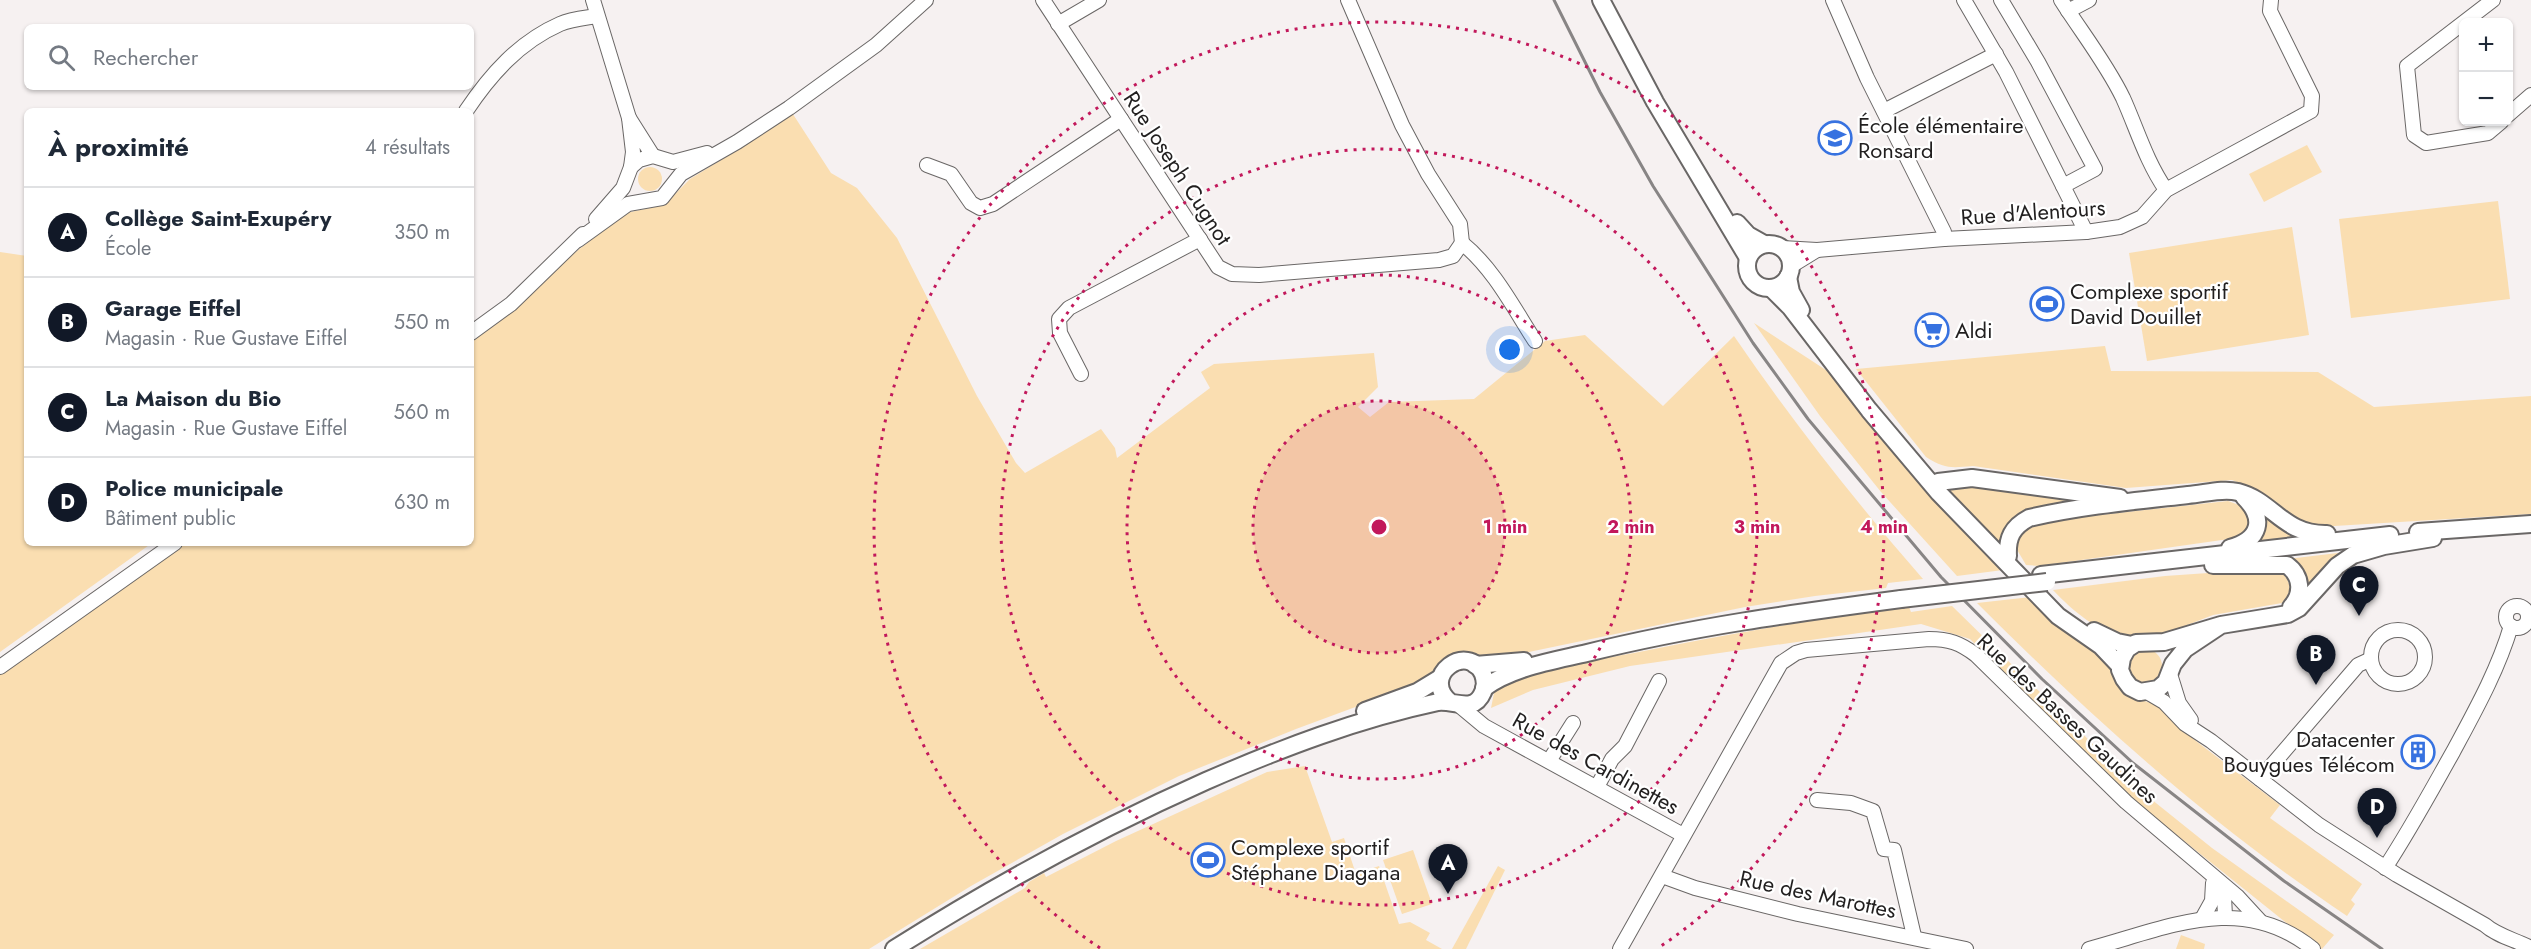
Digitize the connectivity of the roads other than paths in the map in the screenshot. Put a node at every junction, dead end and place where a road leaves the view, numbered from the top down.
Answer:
1 (593, 0) edge
2 (926, 0) edge
3 (1043, 0) edge
4 (1099, 0) edge
5 (1348, 0) edge
6 (1601, 0) edge
7 (1608, 0) edge
8 (1833, 0) edge
9 (1964, 0) edge
10 (2001, 0) edge
11 (2089, 0) edge
12 (2271, 0) edge
13 (2493, 0) edge
14 (2065, 5) edge
15 (597, 16) junction
16 (1058, 24) junction
17 (1996, 54) junction
18 (2531, 95) edge
19 (468, 108) edge
20 (1884, 111) junction
21 (2513, 111) edge
22 (629, 118) junction
23 (1121, 119) junction
24 (2496, 126) edge
25 (737, 142) junction
26 (658, 158) junction
27 (927, 165) dead end
28 (629, 173) junction
29 (2063, 186) junction
30 (671, 187) junction
31 (2166, 190) junction
32 (644, 200) junction
33 (2086, 232) junction
34 (1200, 239) junction
35 (1944, 239) junction
36 (578, 240) junction
37 (1462, 243) junction
38 (1764, 244) junction
39 (1782, 248) junction
40 (1817, 250) junction
41 (1749, 258) junction
42 (1789, 272) junction
43 (1771, 288) junction
44 (474, 331) edge
45 (1535, 341) dead end
46 (1081, 374) dead end
47 (1938, 482) junction
48 (2239, 493) junction
49 (2145, 500) junction
50 (2531, 524) edge
51 (2531, 532) edge
52 (2430, 534) junction
53 (171, 546) edge
54 (2008, 556) junction
55 (2164, 560) junction
56 (2197, 565) junction
57 (2044, 578) junction
58 (1898, 595) junction
59 (2529, 614) edge
60 (2278, 616) junction
61 (2221, 625) junction
62 (2155, 643) junction
63 (2132, 645) junction
64 (2371, 659) junction
65 (1476, 665) junction
66 (2120, 666) junction
67 (0, 667) edge
68 (2170, 672) junction
69 (1440, 678) junction
70 (1659, 681) dead end
71 (1482, 692) junction
72 (2147, 692) junction
73 (1455, 704) junction
74 (1573, 723) dead end
75 (1489, 728) junction
76 (2211, 741) junction
77 (1549, 762) junction
78 (2260, 779) junction
79 (1597, 788) junction
80 (1816, 800) dead end
81 (1683, 836) junction
82 (2385, 867) junction
83 (1662, 876) junction
84 (2211, 878) junction
85 (2237, 896) junction
86 (2230, 916) junction
87 (2202, 919) junction
88 (2260, 921) junction
89 (1914, 936) junction
90 (2531, 948) edge
91 (881, 949) edge
92 (894, 949) edge
93 (1620, 949) edge
94 (1966, 949) edge
95 (2090, 949) edge
96 (2313, 949) edge

1 - 15 street
2 - 25 street
3 - 16 street, Rue Joseph Cugnot
4 - 16 street
5 - 37 street
6 - 41 main road
7 - 38 main road
8 - 20 street
9 - 17 street
10 - 29 street
11 - 14 street
12 - 31 street, Rue d'Alentours
13 - 24 street
14 - 31 street
15 - 19 street
15 - 22 street
16 - 23 street, Rue Joseph Cugnot
17 - 20 street
17 - 29 street
18 - 21 street
20 - 35 street
22 - 26 street
22 - 28 street
23 - 27 street
23 - 34 street, Rue Joseph Cugnot
25 - 26 street
25 - 30 street
26 - 28 street
26 - 30 street
28 - 32 street
28 - 36 street
29 - 33 street
30 - 32 street
31 - 33 street, Rue d'Alentours
32 - 36 street
33 - 35 street, Rue d'Alentours
34 - 37 street, Rue Joseph Cugnot
34 - 46 street
35 - 40 street, Rue d'Alentours
36 - 44 street
37 - 45 street
38 - 39 main road
38 - 41 main road
39 - 40 street, Rue d'Alentours
39 - 42 main road
40 - 42 street, Rue d'Alentours
41 - 43 main road
42 - 43 main road
42 - 47 main road
43 - 66 main road
47 - 49 main road
47 - 54 main road
48 - 49 main road
48 - 52 main road
48 - 55 main road
49 - 54 main road
50 - 52 main road
51 - 52 main road
52 - 55 main road
52 - 56 main road
52 - 60 main road
53 - 67 street
54 - 63 main road
55 - 57 main road
56 - 57 main road
56 - 60 main road
57 - 58 main road, bridge
58 - 65 main road
58 - 71 main road
59 - 82 street
60 - 61 main road
61 - 62 main road
61 - 68 main road
62 - 63 main road
62 - 68 main road
63 - 66 main road
64 - 64 street
64 - 78 street
65 - 69 main road
65 - 71 main road
66 - 72 main road
68 - 72 main road
68 - 76 street
69 - 73 main road
69 - 91 main road
70 - 79 street
71 - 73 main road
71 - 75 street, Rue des Cardinettes
72 - 76 street
73 - 75 street, Rue des Cardinettes
73 - 92 main road
74 - 77 street
75 - 77 street, Rue des Cardinettes
76 - 78 street
77 - 79 street, Rue des Cardinettes
78 - 82 street
79 - 81 street, Rue des Cardinettes
80 - 89 street
81 - 83 street, Rue des Basses Gaudines
81 - 84 street, Rue des Basses Gaudines
82 - 90 street
83 - 89 street, Rue des Marottes
83 - 93 street, Rue des Basses Gaudines
84 - 85 street, Rue des Basses Gaudines
84 - 86 street
84 - 87 street
85 - 86 street
85 - 88 street, Rue des Basses Gaudines
86 - 87 street
86 - 88 street
87 - 95 street
88 - 96 street, Rue des Basses Gaudines
89 - 94 street, Rue des Marottes

